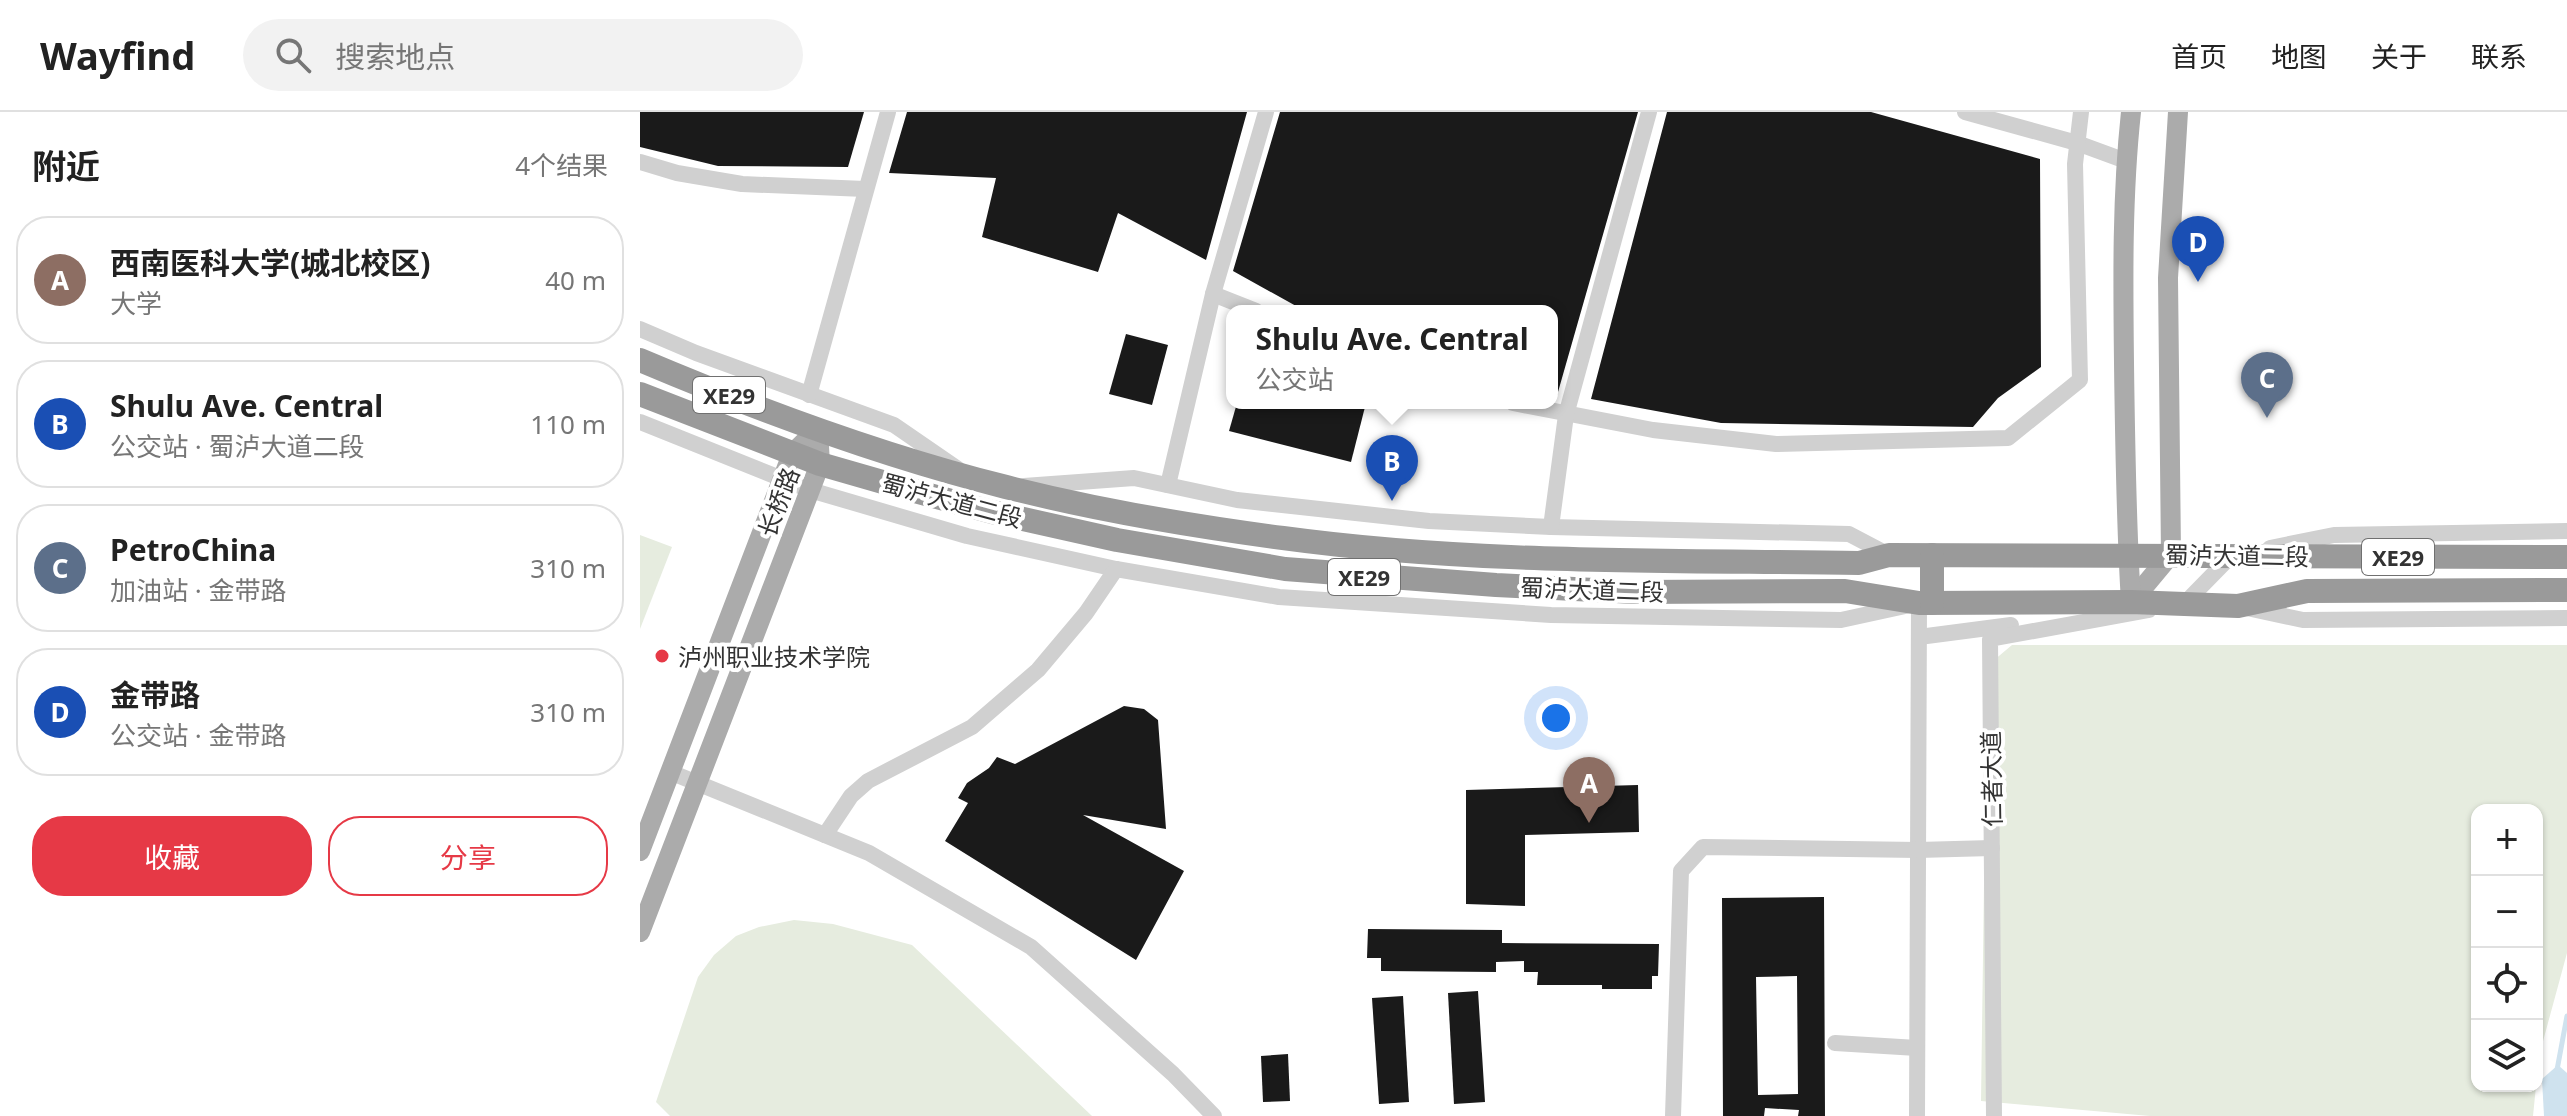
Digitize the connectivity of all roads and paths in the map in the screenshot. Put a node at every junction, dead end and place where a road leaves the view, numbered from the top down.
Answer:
1 (888, 112) edge
2 (1266, 112) edge
3 (1649, 112) edge
4 (1965, 112) edge
5 (2081, 112) edge
6 (2131, 112) edge
7 (2178, 112) edge
8 (2077, 143) junction
9 (2126, 161) junction
10 (640, 162) edge
11 (865, 189) junction
12 (1213, 294) junction
13 (1241, 305) edge
14 (640, 329) edge
15 (640, 360) edge
16 (640, 394) edge
17 (809, 395) junction
18 (1540, 409) edge
19 (1566, 415) junction
20 (640, 422) edge
21 (818, 429) junction
22 (792, 454) junction
23 (820, 464) junction
24 (969, 477) junction
25 (782, 479) junction
26 (1168, 485) junction
27 (1008, 487) junction
28 (810, 490) junction
29 (1551, 527) junction
30 (2567, 531) edge
31 (2128, 554) junction
32 (2171, 554) junction
33 (1889, 555) junction
34 (1932, 555) junction
35 (2229, 556) junction
36 (2307, 557) junction
37 (2567, 557) edge
38 (1116, 569) junction
39 (2567, 590) edge
40 (2307, 591) junction
41 (2131, 602) junction
42 (1925, 603) junction
43 (2184, 604) junction
44 (2238, 606) junction
45 (2567, 618) edge
46 (1919, 637) junction
47 (670, 772) junction
48 (697, 782) junction
49 (825, 835) junction
50 (1992, 848) junction
51 (1918, 850) junction
52 (640, 851) edge
53 (640, 932) edge
54 (1835, 1043) dead end
55 (1917, 1048) junction
56 (1214, 1116) edge
57 (1673, 1116) edge
58 (1917, 1116) edge
59 (1994, 1116) edge

1 - 11 street
2 - 12 street
3 - 19 street
4 - 8 street
5 - 8 street
6 - 9 main road
7 - 32 main road
8 - 9 street
8 - 19 street
9 - 31 main road
10 - 11 street
11 - 17 street
12 - 13 street
12 - 26 street
14 - 17 street
15 - 21 highway, 蜀泸大道二段 / XE29
16 - 22 highway, 蜀泸大道二段 / XE29
17 - 24 street
18 - 19 street
19 - 29 street
20 - 25 street
21 - 22 main road, 长桥路
21 - 23 main road, 长桥路
21 - 24 highway, 蜀泸大道二段 / XE29
22 - 23 highway, 蜀泸大道二段 / XE29
22 - 25 main road, 长桥路
23 - 28 main road, 长桥路
23 - 42 highway, 蜀泸大道二段 / XE29
24 - 27 highway, 蜀泸大道二段 / XE29
25 - 28 street
25 - 47 main road, 长桥路
26 - 27 street
26 - 29 street
27 - 33 highway, 蜀泸大道二段 / XE29
28 - 38 street
28 - 48 main road, 长桥路
29 - 33 street
30 - 35 street
31 - 32 highway, 蜀泸大道二段 / XE29
31 - 34 highway, 蜀泸大道二段 / XE29
31 - 41 main road
32 - 35 highway, 蜀泸大道二段 / XE29
32 - 41 main road
33 - 34 highway, 蜀泸大道二段 / XE29
34 - 42 highway
35 - 36 highway, 蜀泸大道二段 / XE29
35 - 43 street
36 - 37 highway, 蜀泸大道二段 / XE29
36 - 40 highway
38 - 42 street
38 - 49 street
39 - 40 highway, 蜀泸大道二段 / XE29
40 - 44 highway, 蜀泸大道二段 / XE29
41 - 42 highway, 蜀泸大道二段 / XE29
41 - 43 highway, 蜀泸大道二段 / XE29
42 - 46 street
43 - 44 highway, 蜀泸大道二段 / XE29
43 - 46 street
43 - 50 street, 仁者大道
44 - 45 street
46 - 51 street
47 - 48 street
47 - 52 main road, 长桥路
48 - 49 street
48 - 53 main road, 长桥路
49 - 56 street
50 - 51 street
50 - 59 street, 仁者大道
51 - 55 street
51 - 57 street
54 - 55 street
55 - 58 street

